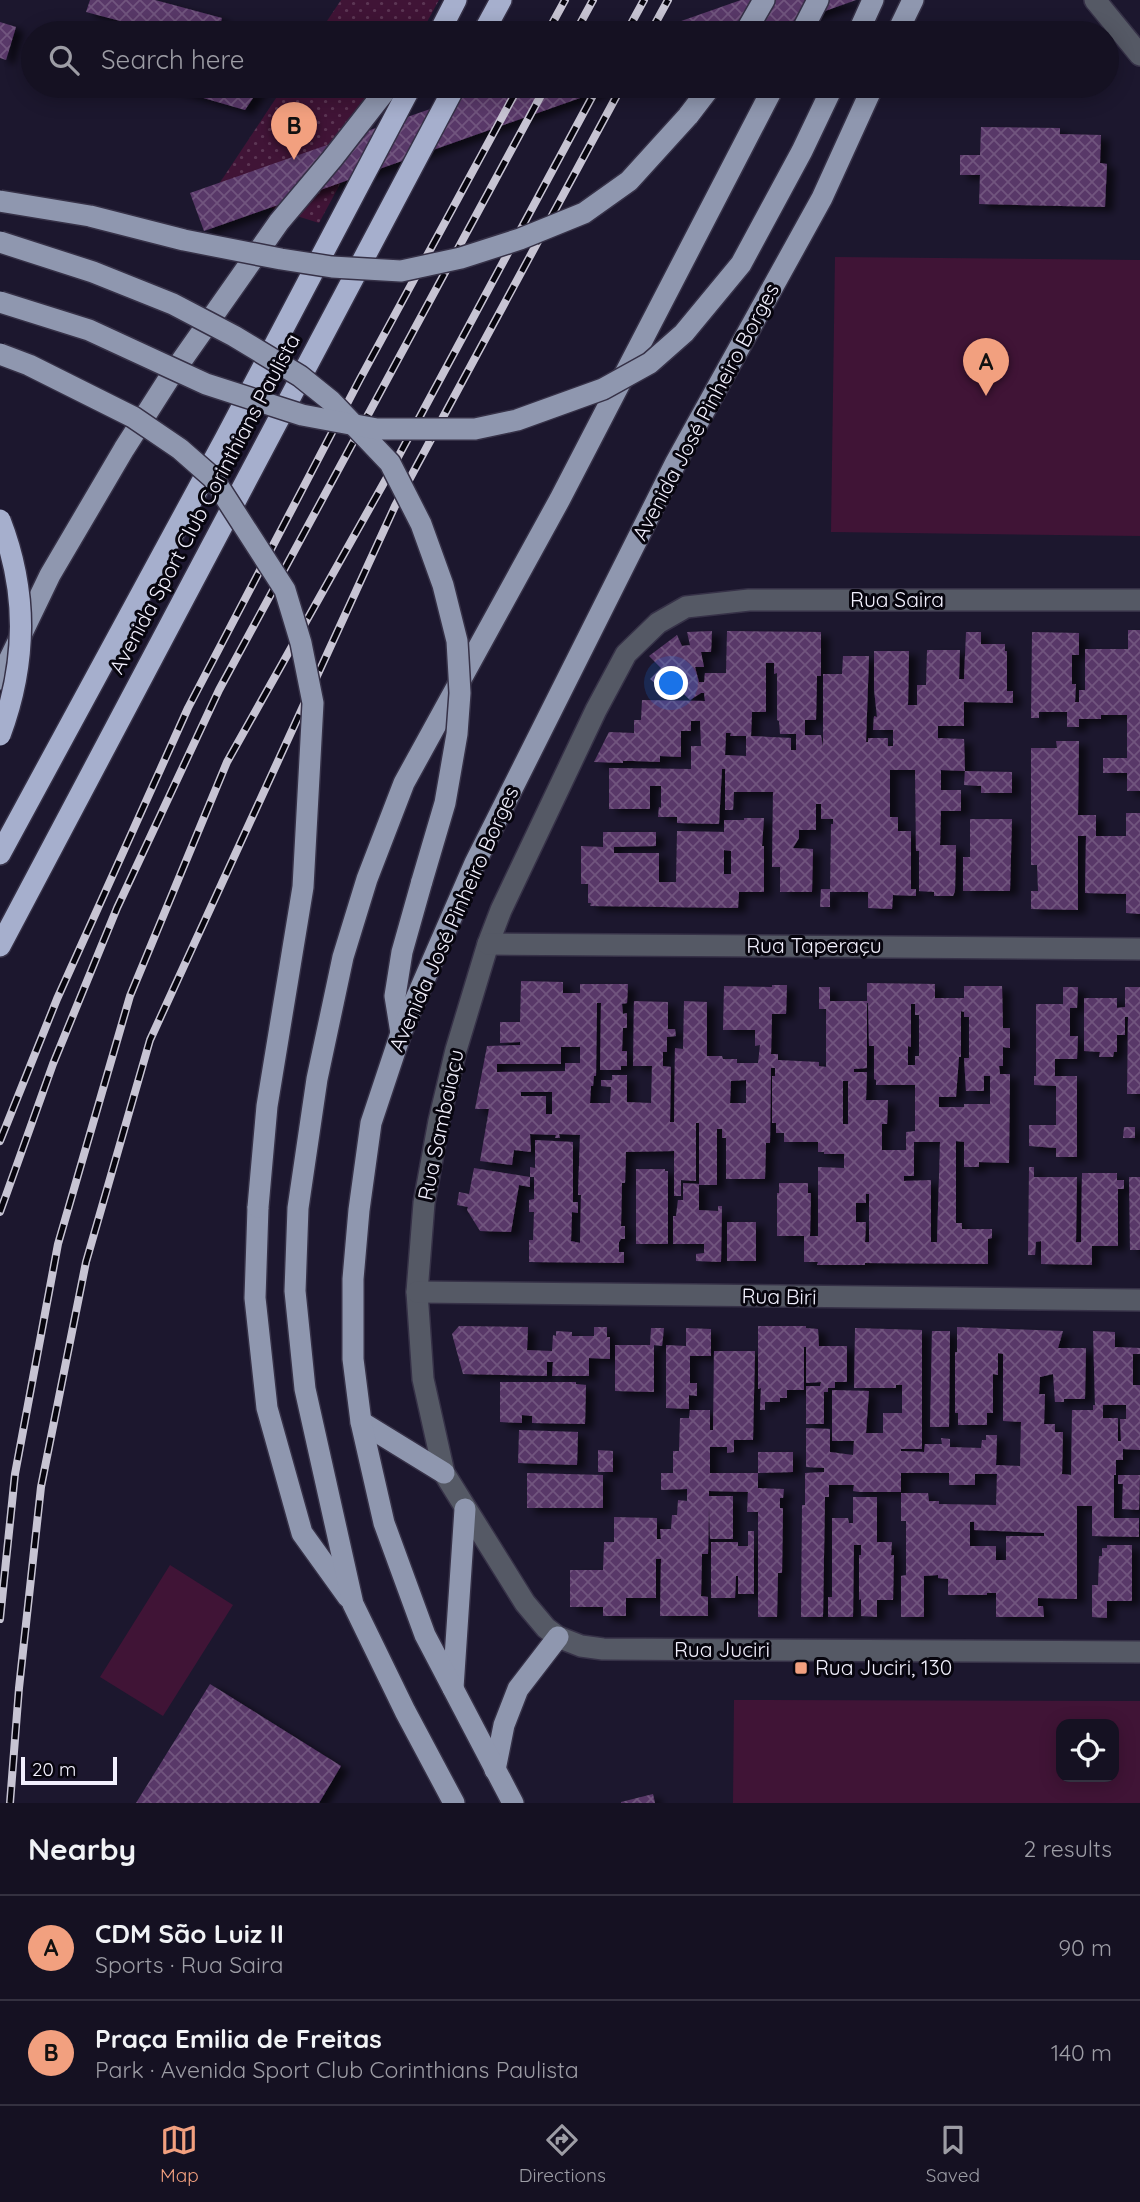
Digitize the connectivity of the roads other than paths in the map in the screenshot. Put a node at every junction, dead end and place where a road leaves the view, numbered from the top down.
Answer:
1 (456, 0) edge
2 (501, 0) edge
3 (764, 0) edge
4 (818, 0) edge
5 (873, 0) edge
6 (913, 0) edge
7 (1094, 0) edge
8 (439, 21) edge
9 (445, 21) edge
10 (490, 21) edge
11 (752, 21) edge
12 (807, 21) edge
13 (863, 21) edge
14 (903, 21) edge
15 (1112, 21) edge
16 (1119, 30) edge
17 (1140, 55) edge
18 (380, 98) edge
19 (405, 98) edge
20 (449, 98) edge
21 (702, 98) edge
22 (768, 98) edge
23 (827, 98) edge
24 (868, 98) edge
25 (0, 201) edge
26 (0, 242) edge
27 (0, 302) edge
28 (0, 354) edge
29 (0, 520) edge
30 (1140, 600) edge
31 (658, 623) joint
32 (0, 679) edge
33 (0, 735) edge
34 (0, 854) edge
35 (488, 944) junction
36 (0, 946) edge
37 (1140, 949) edge
38 (401, 1033) junction
39 (417, 1292) junction
40 (1140, 1300) edge
41 (360, 1422) junction
42 (444, 1473) junction
43 (465, 1509) junction
44 (353, 1604) junction
45 (558, 1637) junction
46 (1140, 1652) edge
47 (453, 1688) junction
48 (495, 1770) junction
49 (454, 1803) edge
50 (513, 1803) edge

1 - 8 main road
1 - 9 highway
2 - 10 highway
3 - 11 main road
4 - 12 main road
5 - 13 main road
6 - 14 main road
7 - 15 street
16 - 17 street
18 - 32 main road
19 - 34 highway, Avenida Sport Club Corinthians Paulista
20 - 36 highway, Avenida Sport Club Corinthians Paulista
21 - 25 main road, bridge
22 - 44 main road
23 - 27 main road, bridge
24 - 38 main road, Avenida José Pinheiro Borges
26 - 38 main road, bridge
28 - 44 main road, bridge
29 - 33 highway, bridge
30 - 31 street, Rua Saira
31 - 35 street, Rua Sambaiaçu
35 - 37 street, Rua Taperaçu
35 - 39 street, Rua Sambaiaçu
38 - 41 main road, Avenida José Pinheiro Borges
39 - 40 street, Rua Biri
39 - 42 street, Rua Sambaiaçu
41 - 42 main road
41 - 47 main road, Avenida José Pinheiro Borges
42 - 43 street, Rua Sambaiaçu
43 - 45 street, Rua Sambaiaçu
43 - 47 main road
44 - 49 main road
45 - 46 street, Rua Juciri
45 - 48 main road
47 - 48 main road, Avenida José Pinheiro Borges
48 - 50 main road, Avenida José Pinheiro Borges

